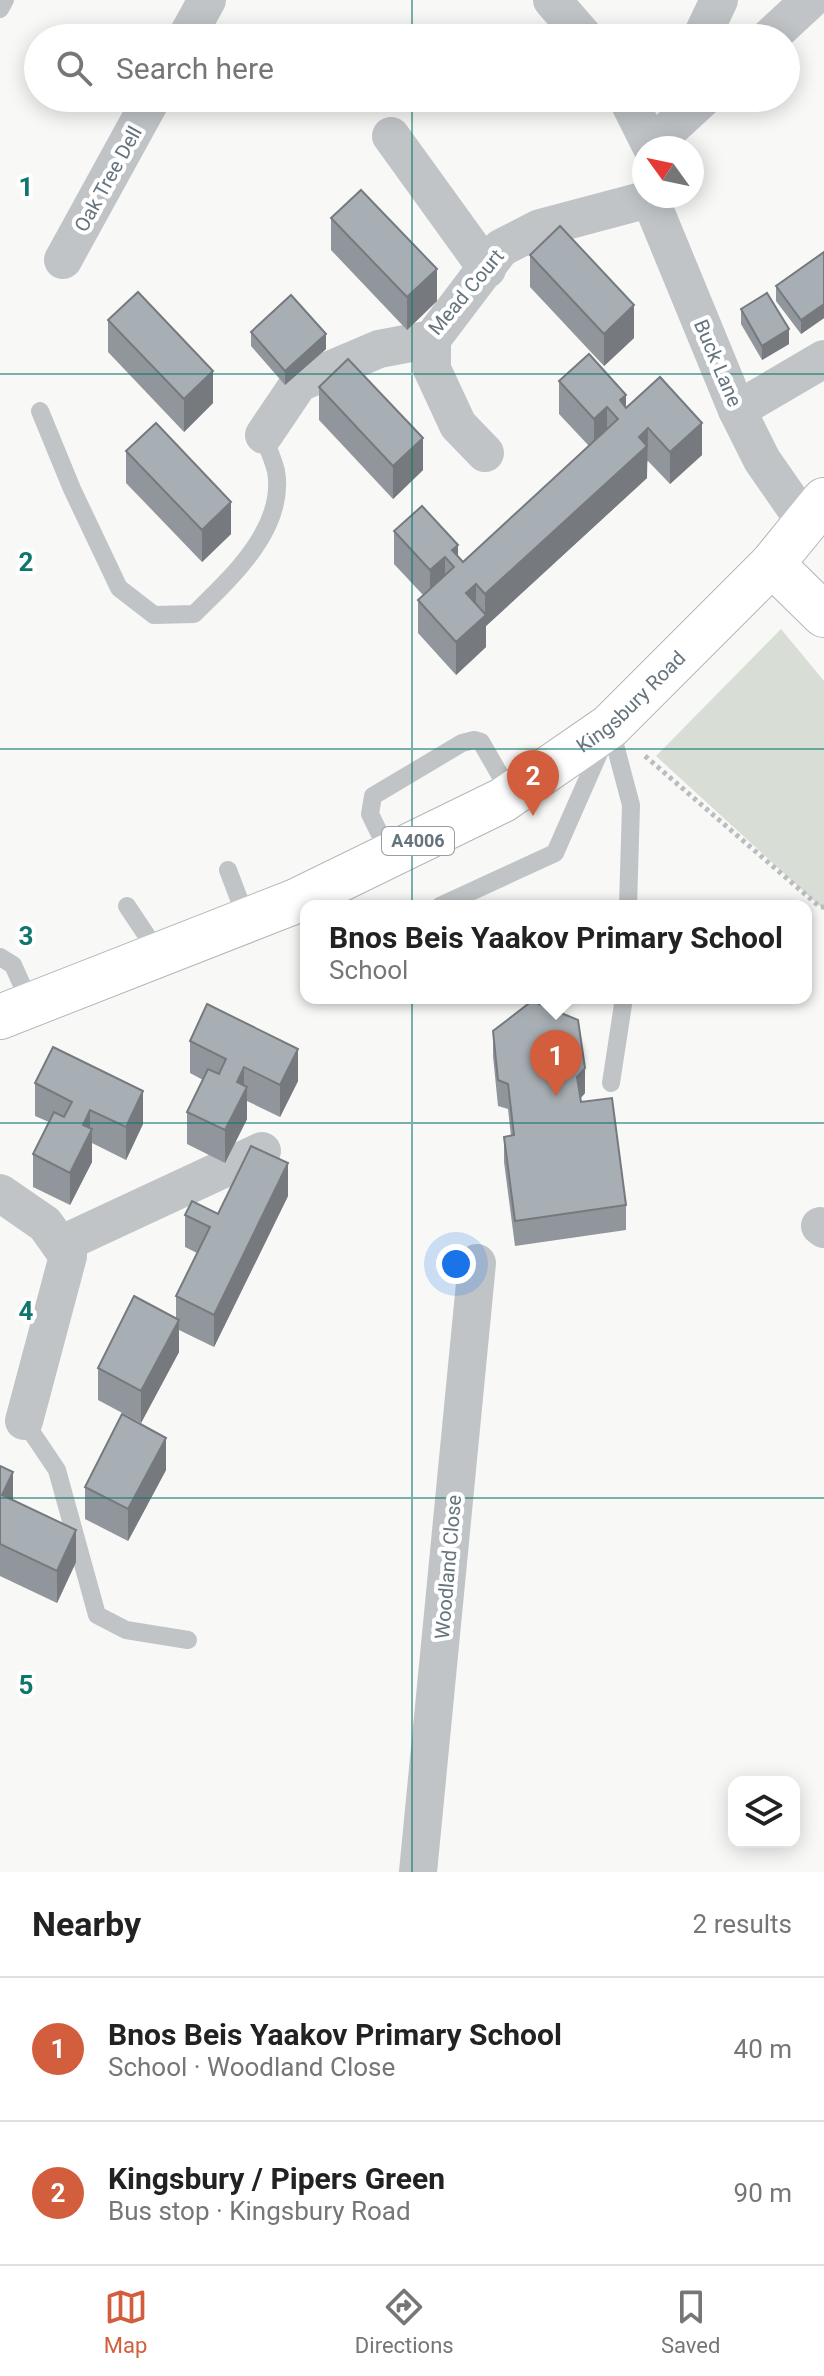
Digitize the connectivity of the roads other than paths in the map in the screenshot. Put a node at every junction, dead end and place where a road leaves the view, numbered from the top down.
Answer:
1 (5, 0) edge
2 (207, 0) edge
3 (552, 0) edge
4 (719, 0) edge
5 (810, 0) edge
6 (0, 9) edge
7 (194, 24) edge
8 (573, 24) edge
9 (708, 24) edge
10 (784, 24) edge
11 (144, 112) edge
12 (634, 112) edge
13 (668, 112) edge
14 (688, 112) edge
15 (391, 136) dead end
16 (646, 136) edge
17 (657, 136) edge
18 (663, 136) edge
19 (632, 203) edge
20 (653, 208) edge
21 (63, 260) dead end
22 (487, 269) junction
23 (432, 339) junction
24 (824, 359) edge
25 (737, 410) junction
26 (40, 411) dead end
27 (264, 435) joint
28 (485, 453) dead end
29 (814, 511) edge
30 (772, 564) junction
31 (824, 615) edge
32 (610, 726) junction
33 (511, 794) junction
34 (390, 855) junction
35 (228, 870) dead end
36 (313, 900) edge
37 (453, 900) edge
38 (628, 900) edge
39 (127, 906) dead end
40 (300, 907) edge
41 (247, 920) junction
42 (159, 954) junction
43 (0, 957) edge
44 (623, 1004) edge
45 (15, 1011) edge
46 (611, 1083) dead end
47 (262, 1151) edge
48 (0, 1193) edge
49 (60, 1245) junction
50 (477, 1263) dead end
51 (24, 1421) joint
52 (188, 1640) dead end
53 (418, 1872) edge

1 - 6 lane
2 - 7 street
3 - 8 street
4 - 9 street
5 - 10 street
11 - 21 street, Oak Tree Dell
12 - 16 street
13 - 17 street
14 - 18 street
15 - 22 street
19 - 22 street, Mead Court
20 - 25 street, Buck Lane
22 - 23 street, Mead Court
23 - 27 street, Mead Court
23 - 28 street
24 - 25 street
25 - 29 street, Buck Lane
26 - 27 lane
29 - 30 main road, Kingsbury Road / A4006
30 - 31 main road
30 - 32 main road, Kingsbury Road / A4006
32 - 33 main road, Kingsbury Road / A4006
32 - 37 lane
32 - 38 lane
33 - 34 main road, Kingsbury Road / A4006
33 - 34 lane
34 - 36 main road, Kingsbury Road / A4006
35 - 41 lane
39 - 42 lane
40 - 41 main road, Kingsbury Road / A4006
41 - 42 main road, Kingsbury Road / A4006
42 - 45 main road, Kingsbury Road / A4006
43 - 45 lane
44 - 46 lane
47 - 49 street
48 - 49 street
49 - 51 street
50 - 53 street, Woodland Close
51 - 52 lane

